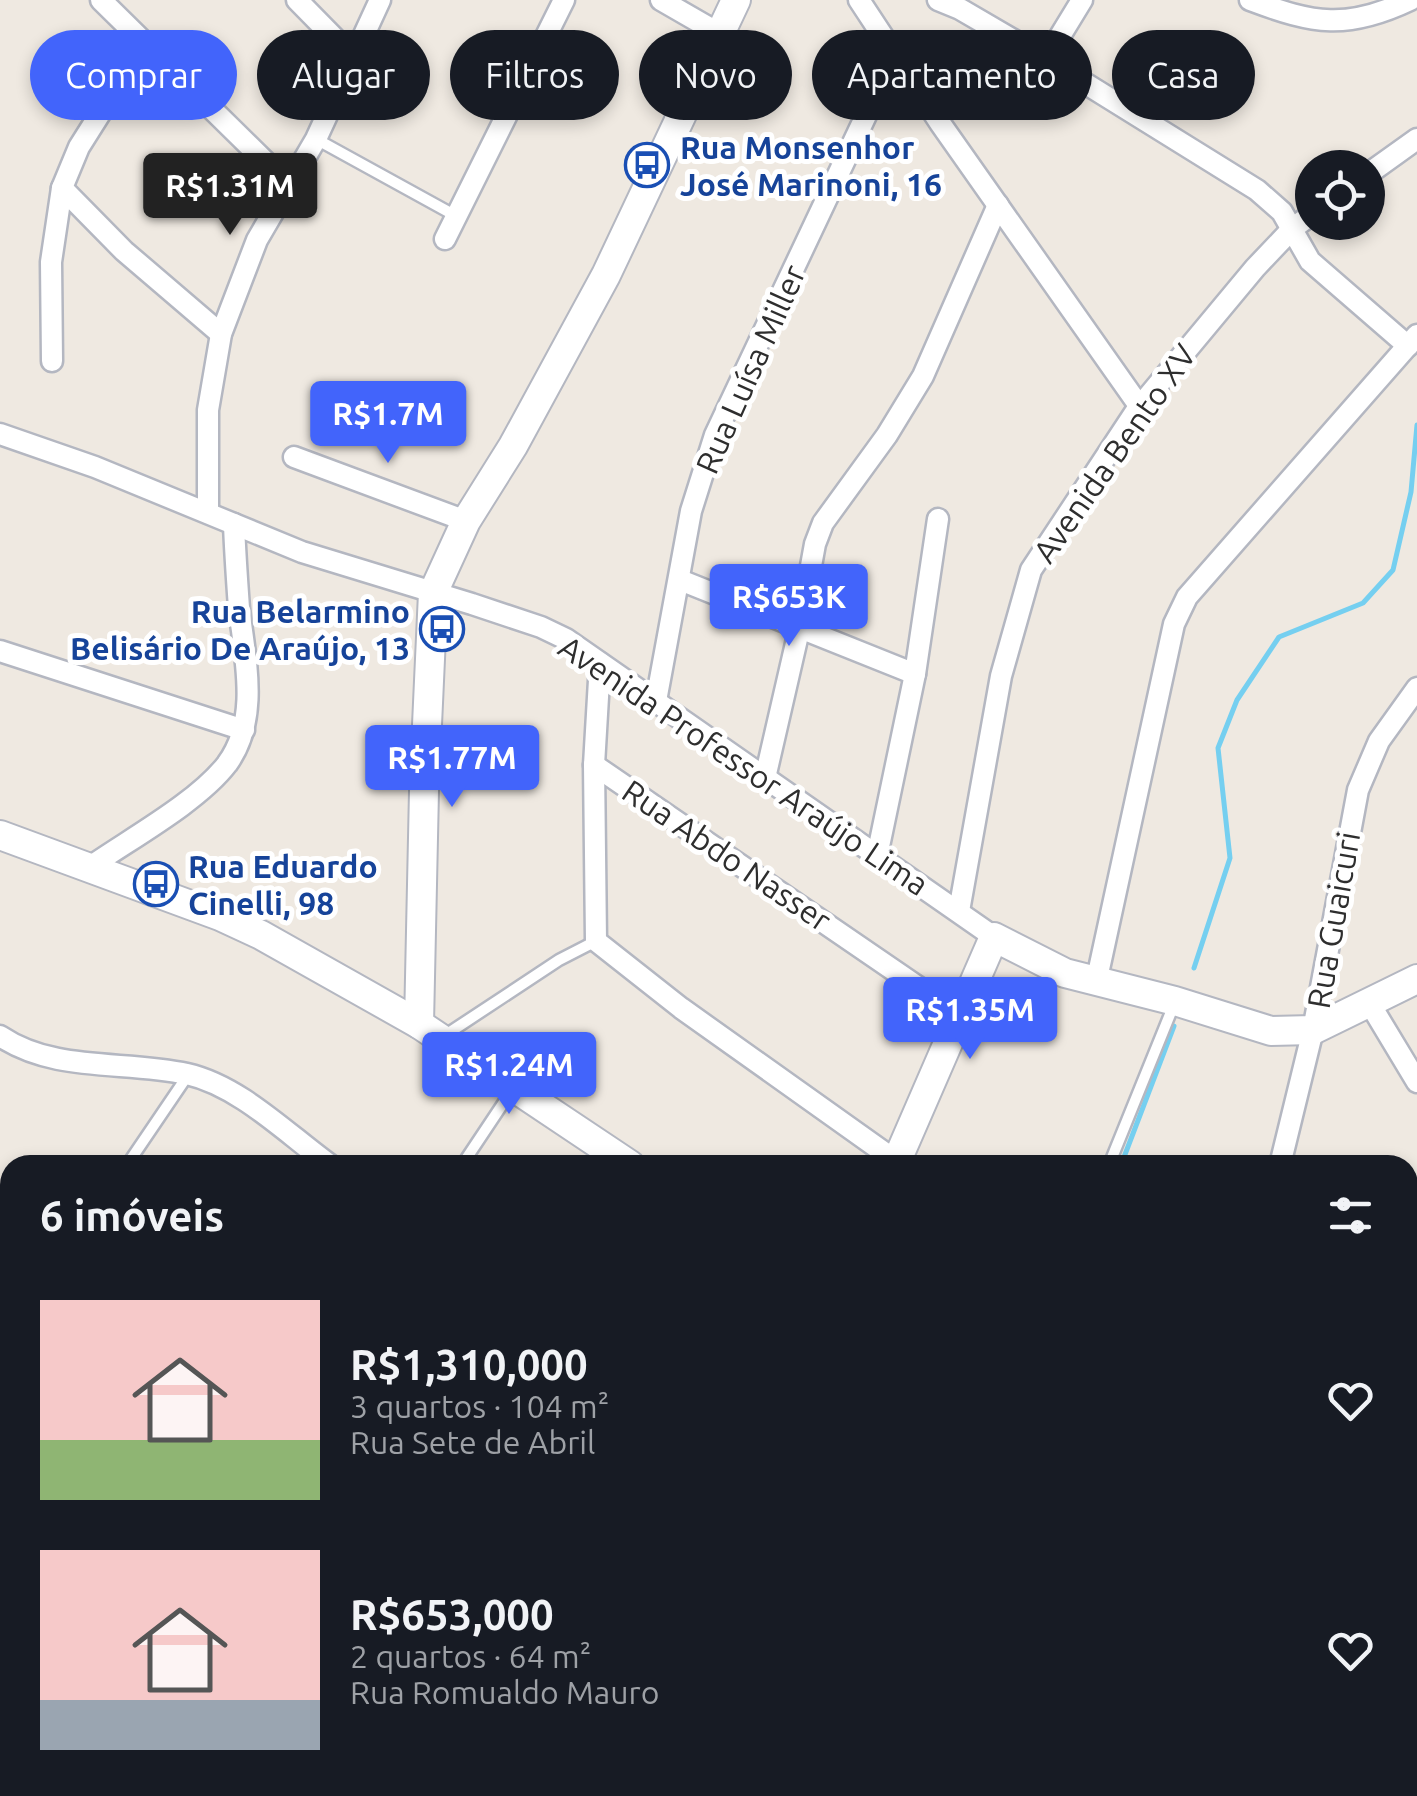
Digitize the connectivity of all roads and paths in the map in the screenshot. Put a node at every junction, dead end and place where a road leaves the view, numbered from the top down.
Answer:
1 (101, 0) edge
2 (297, 0) edge
3 (380, 0) edge
4 (564, 0) edge
5 (661, 0) edge
6 (736, 0) edge
7 (859, 0) edge
8 (938, 0) edge
9 (1082, 0) edge
10 (1250, 0) edge
11 (1410, 0) edge
12 (130, 30) edge
13 (327, 30) edge
14 (366, 30) edge
15 (713, 30) edge
16 (722, 30) edge
17 (879, 30) edge
18 (993, 30) edge
19 (1064, 30) edge
20 (1092, 88) edge
21 (96, 120) edge
22 (223, 120) edge
23 (324, 120) edge
24 (678, 120) edge
25 (864, 120) edge
26 (940, 120) edge
27 (316, 139) junction
28 (1417, 140) edge
29 (1385, 162) edge
30 (289, 184) junction
31 (62, 188) junction
32 (998, 205) junction
33 (457, 216) junction
34 (1295, 227) edge
35 (1292, 229) junction
36 (445, 239) dead end
37 (221, 334) junction
38 (1412, 340) edge
39 (52, 361) dead end
40 (1140, 407) junction
41 (0, 434) edge
42 (294, 457) dead end
43 (208, 511) junction
44 (938, 519) dead end
45 (466, 521) junction
46 (234, 524) junction
47 (680, 580) junction
48 (432, 593) junction
49 (800, 626) junction
50 (0, 651) edge
51 (600, 663) junction
52 (916, 674) junction
53 (1417, 688) edge
54 (656, 702) junction
55 (244, 730) junction
56 (594, 765) junction
57 (765, 778) junction
58 (0, 835) edge
59 (876, 856) junction
60 (86, 869) junction
61 (959, 911) junction
62 (994, 937) junction
63 (596, 941) junction
64 (1417, 979) edge
65 (1096, 983) junction
66 (1175, 1000) junction
67 (1370, 1004) junction
68 (959, 1015) junction
69 (1313, 1030) junction
70 (430, 1032) junction
71 (0, 1036) edge
72 (188, 1074) junction
73 (1417, 1082) edge
74 (514, 1086) junction
75 (134, 1155) edge
76 (316, 1155) edge
77 (469, 1155) edge
78 (615, 1155) edge
79 (884, 1155) edge
80 (898, 1155) edge
81 (1113, 1155) edge
82 (1282, 1155) edge

1 - 12 street
2 - 13 street
3 - 14 street
4 - 33 street
5 - 15 street
6 - 16 street
7 - 17 street
8 - 18 street
9 - 19 street
10 - 11 street
20 - 35 street
21 - 31 street
22 - 30 street
23 - 27 street
24 - 45 street
25 - 47 street, Rua Luísa Miller
26 - 32 street
27 - 30 street
27 - 33 lane
28 - 29 street
30 - 37 street
31 - 37 street
31 - 39 street
32 - 40 street
32 - 49 street
33 - 36 street
34 - 35 street, Avenida Bento XV
35 - 38 street
35 - 40 street, Avenida Bento XV
37 - 43 street
38 - 65 street
40 - 61 street, Avenida Bento XV
41 - 43 street, Avenida Professor Araújo Lima
42 - 45 street
43 - 46 street, Avenida Professor Araújo Lima
44 - 52 street
45 - 48 street
46 - 48 street, Avenida Professor Araújo Lima
46 - 55 street
47 - 49 street
47 - 54 street, Rua Luísa Miller
48 - 51 street, Avenida Professor Araújo Lima
48 - 70 street
49 - 52 street
49 - 57 street
50 - 55 street
51 - 54 street, Avenida Professor Araújo Lima
51 - 56 street
52 - 59 street
53 - 69 street, Rua Guaicuri
54 - 57 street, Avenida Professor Araújo Lima
55 - 60 street
56 - 63 street
56 - 68 street, Rua Abdo Nasser
57 - 59 street, Avenida Professor Araújo Lima
58 - 60 street
59 - 61 street, Avenida Professor Araújo Lima
60 - 70 street
61 - 62 street, Avenida Professor Araújo Lima
62 - 65 street, Avenida Professor Araújo Lima
62 - 68 street
63 - 70 lane
63 - 79 street
64 - 67 street
65 - 66 street, Avenida Professor Araújo Lima
66 - 69 street, Avenida Professor Araújo Lima
66 - 81 lane
67 - 69 street
67 - 73 street
68 - 80 street
69 - 82 street, Rua Guaicuri
70 - 74 street
71 - 72 street
72 - 75 lane
72 - 76 street
74 - 77 lane
74 - 78 street

